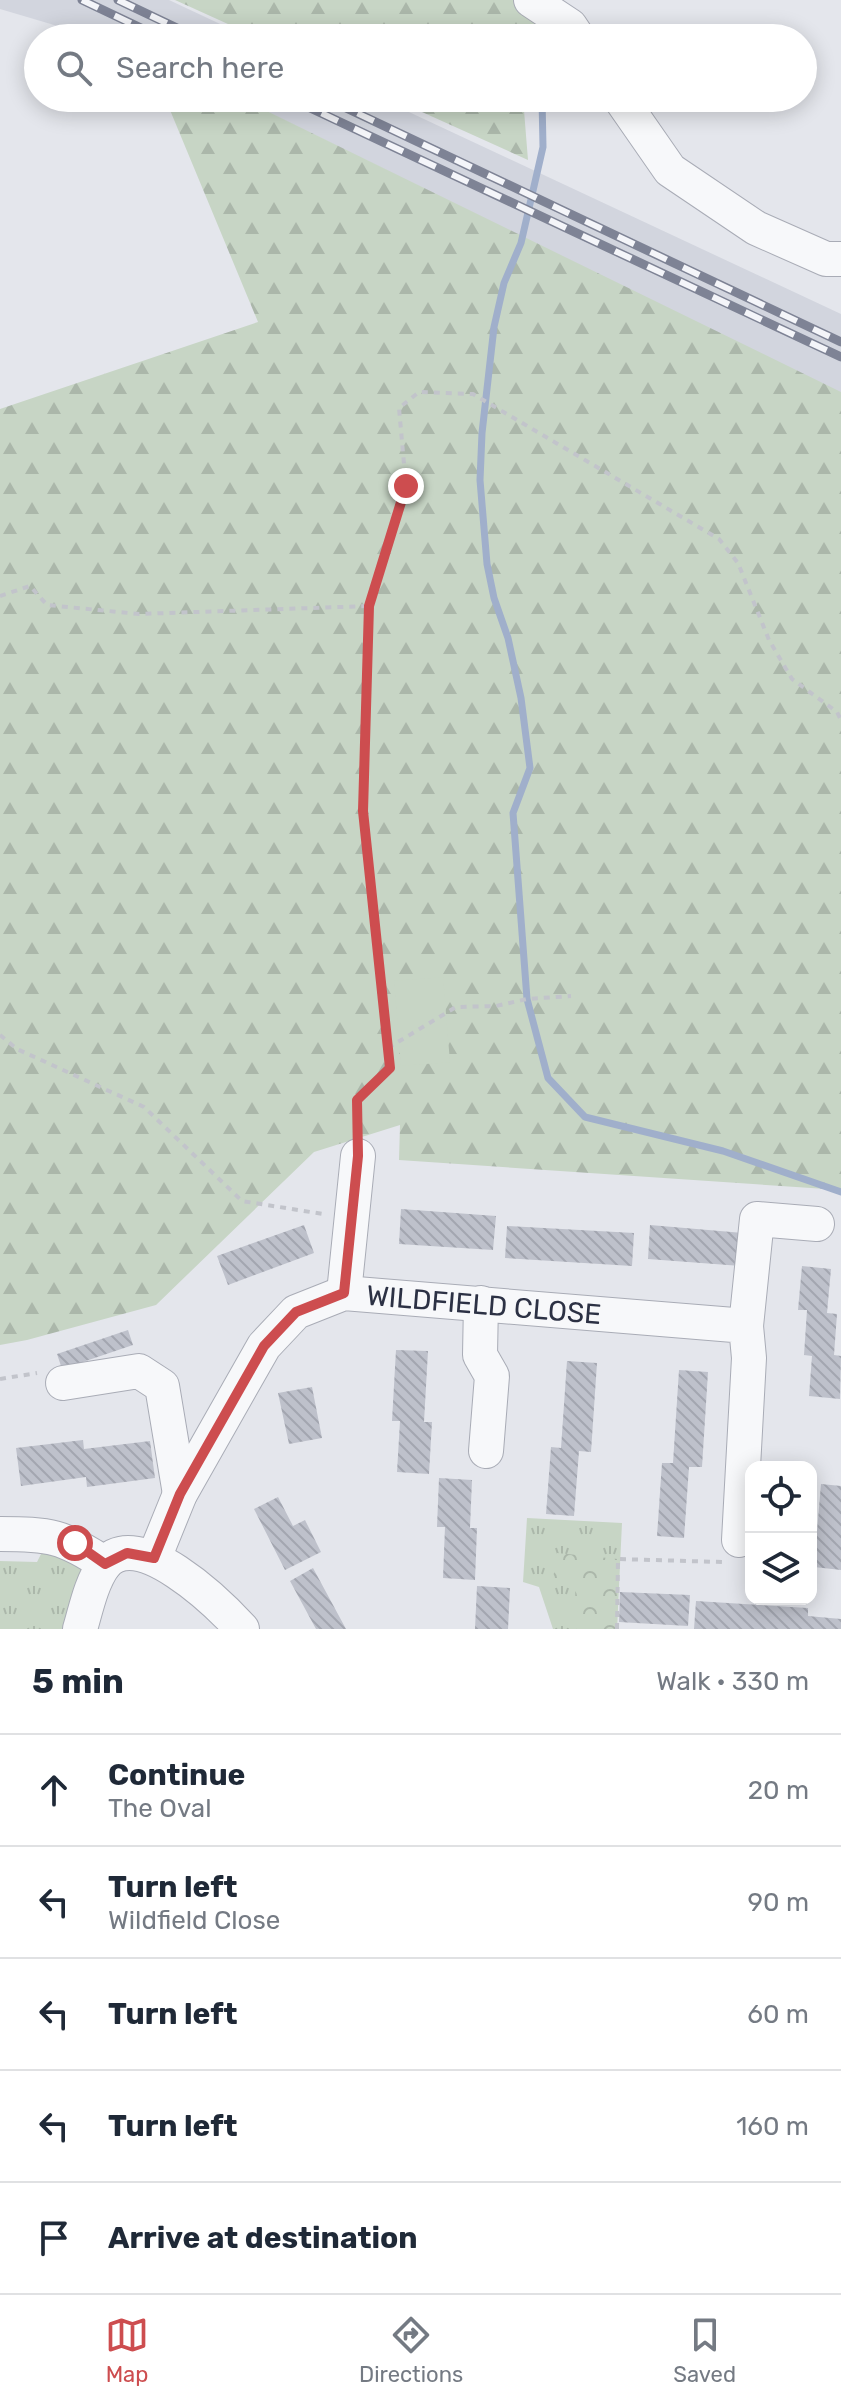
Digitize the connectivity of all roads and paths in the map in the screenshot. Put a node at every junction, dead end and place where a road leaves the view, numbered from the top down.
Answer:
1 (531, 0) edge
2 (567, 24) edge
3 (630, 112) edge
4 (841, 259) edge
5 (0, 596) edge
6 (369, 606) junction
7 (841, 720) edge
8 (571, 996) dead end
9 (0, 1035) edge
10 (388, 1048) junction
11 (358, 1156) joint
12 (353, 1218) junction
13 (817, 1224) dead end
14 (344, 1293) junction
15 (481, 1303) junction
16 (746, 1326) junction
17 (63, 1383) dead end
18 (486, 1451) dead end
19 (180, 1494) junction
20 (0, 1534) edge
21 (739, 1540) joint
22 (154, 1558) junction
23 (105, 1564) junction
24 (80, 1629) edge
25 (242, 1629) edge
26 (617, 1629) edge

1 - 2 street
3 - 4 street
5 - 6 path
6 - 7 path
6 - 10 path
8 - 10 path
9 - 12 path
10 - 11 path
11 - 12 street
12 - 14 street
13 - 16 street
14 - 15 street, WILDFIELD CLOSE
14 - 19 street, WILDFIELD CLOSE
15 - 16 street, WILDFIELD CLOSE
15 - 18 street
16 - 21 street
17 - 19 street
19 - 22 street, WILDFIELD CLOSE
20 - 23 street
21 - 26 path
22 - 23 street
22 - 25 street
23 - 24 street

